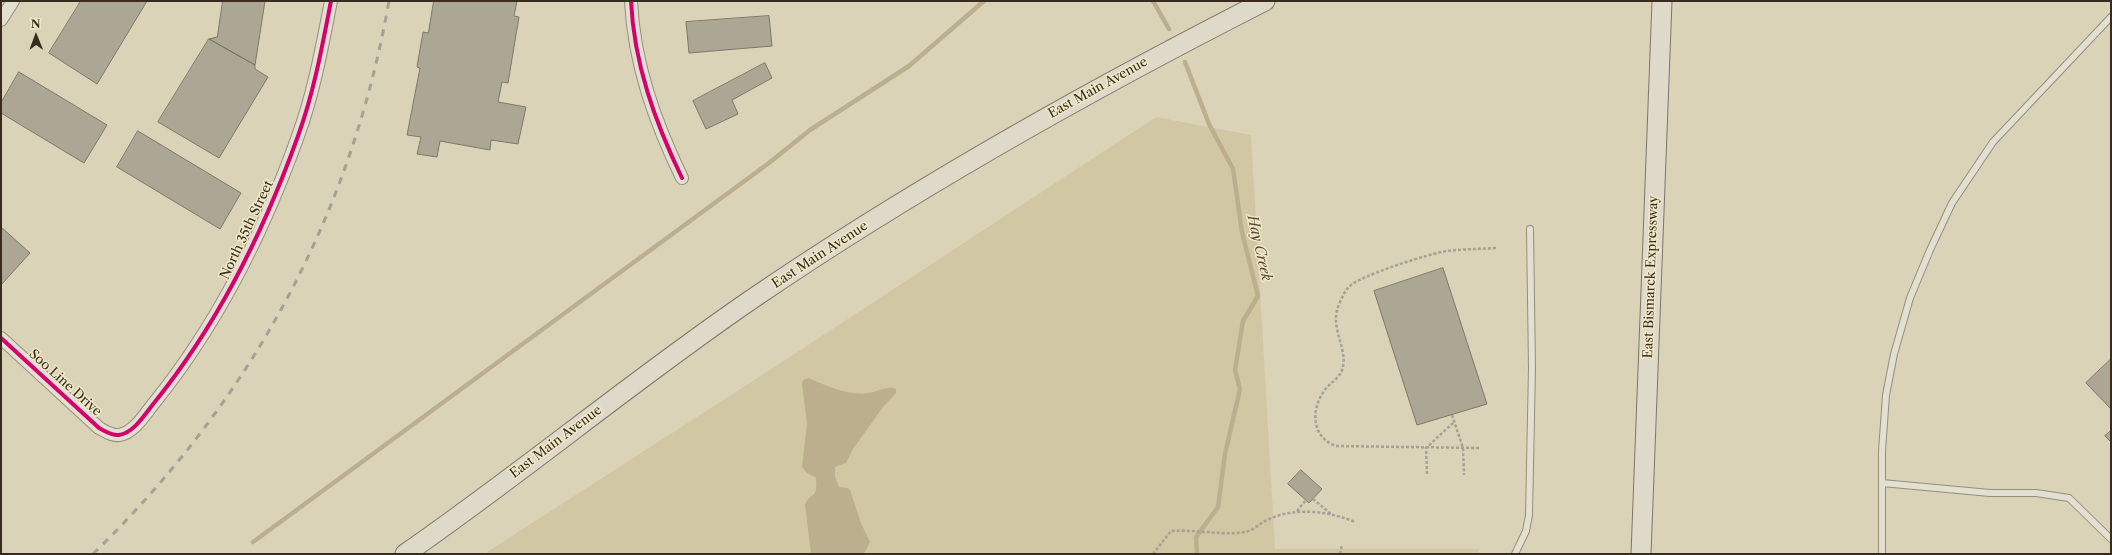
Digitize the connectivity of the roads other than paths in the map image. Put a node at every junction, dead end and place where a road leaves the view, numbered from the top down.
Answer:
1 (13, 1) edge
2 (331, 1) edge
3 (631, 1) edge
4 (1265, 1) edge
5 (1662, 1) edge
6 (2111, 17) edge
7 (1, 20) edge
8 (682, 178) dead end
9 (1530, 229) dead end
10 (1, 338) edge
11 (118, 435) joint
12 (1882, 483) junction
13 (2111, 539) edge
14 (405, 554) edge
15 (1515, 554) edge
16 (1641, 554) edge
17 (1882, 554) edge

1 - 7 street
2 - 11 street, North 35th Street
3 - 8 street
4 - 14 main road, East Main Avenue
5 - 16 main road, East Bismarck Expressway
6 - 12 lane
9 - 15 lane
10 - 11 street, Soo Line Drive
12 - 13 lane
12 - 17 lane

